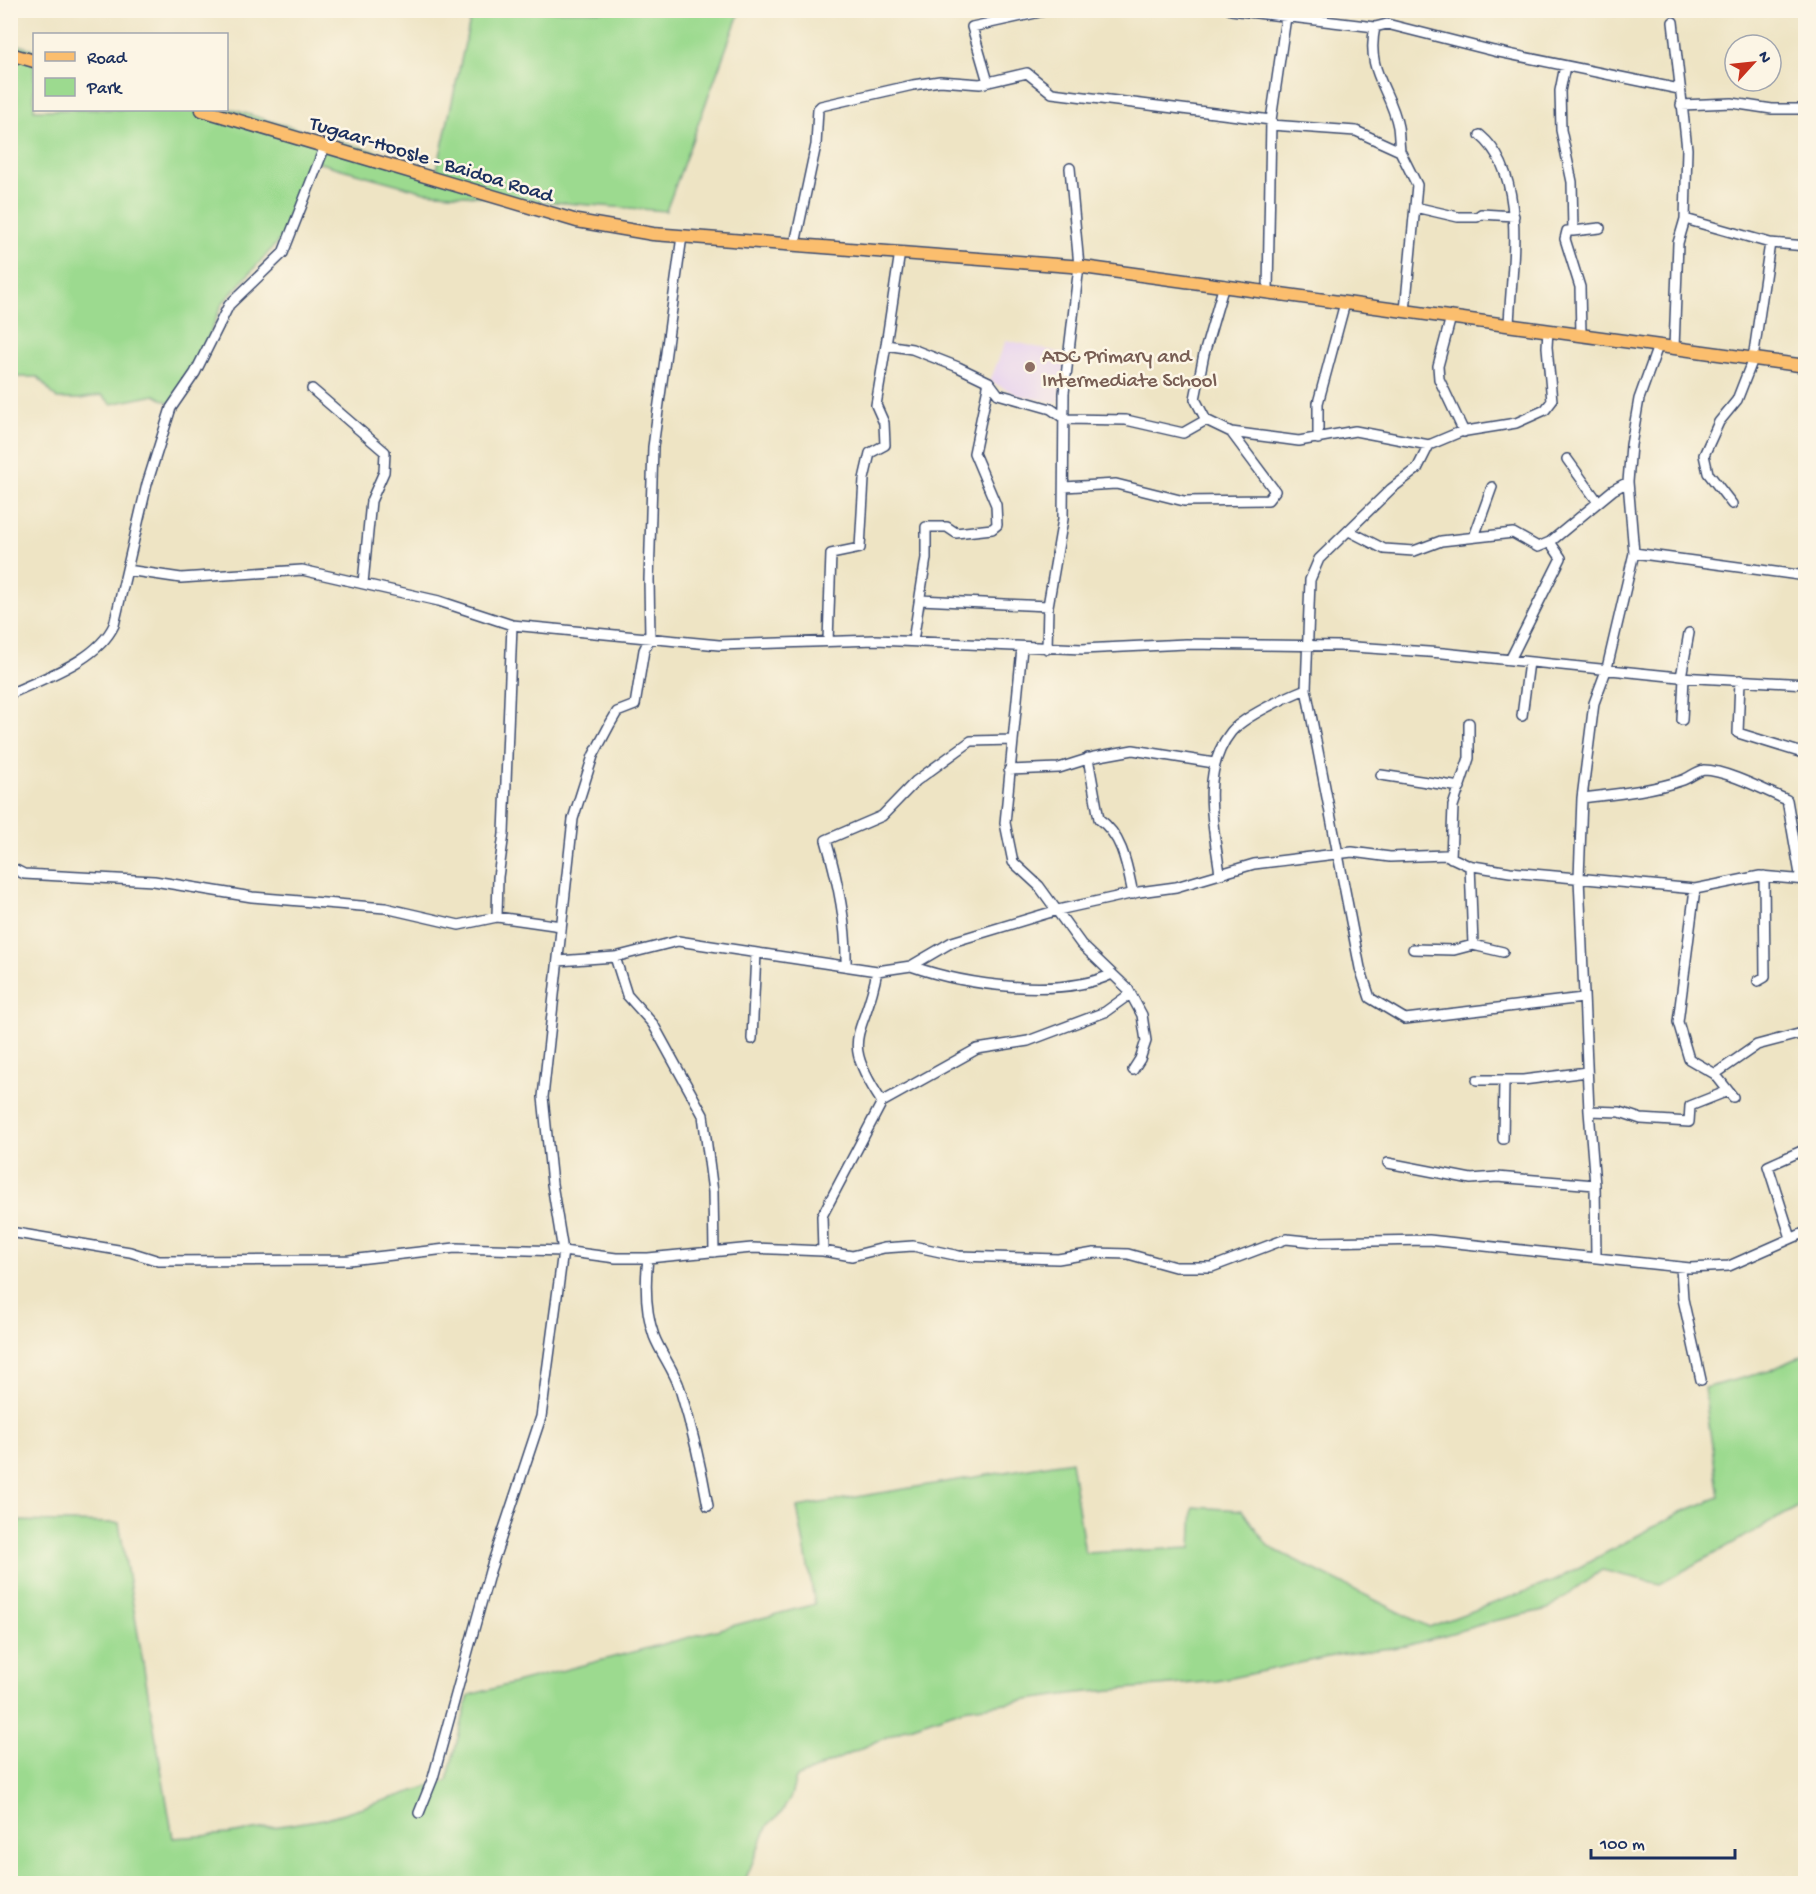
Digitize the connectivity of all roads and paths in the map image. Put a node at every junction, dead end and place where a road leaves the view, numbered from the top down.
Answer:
1 (1049, 10) edge
2 (1231, 10) edge
3 (1286, 17) junction
4 (1673, 22) dead end
5 (1375, 27) junction
6 (10, 54) edge
7 (33, 61) edge
8 (1564, 66) junction
9 (988, 82) junction
10 (1679, 89) junction
11 (1681, 105) junction
12 (1806, 109) edge
13 (205, 111) edge
14 (1271, 122) junction
15 (1480, 135) dead end
16 (325, 146) junction
17 (1400, 151) junction
18 (1070, 168) dead end
19 (1415, 207) junction
20 (1514, 216) junction
21 (1685, 219) junction
22 (1600, 228) dead end
23 (1573, 231) junction
24 (682, 236) junction
25 (1770, 243) junction
26 (795, 244) junction
27 (1806, 246) edge
28 (900, 252) junction
29 (1078, 266) junction
30 (1224, 285) junction
31 (1268, 291) junction
32 (1345, 303) junction
33 (1404, 310) junction
34 (1451, 317) junction
35 (1509, 325) junction
36 (1548, 330) junction
37 (1581, 335) junction
38 (886, 345) junction
39 (1658, 346) junction
40 (1674, 348) junction
41 (1753, 359) junction
42 (1806, 366) edge
43 (989, 382) junction
44 (312, 389) dead end
45 (1065, 419) junction
46 (1206, 420) junction
47 (1231, 432) junction
48 (1464, 432) junction
49 (1318, 439) junction
50 (1429, 445) junction
51 (1567, 459) dead end
52 (1628, 482) junction
53 (1064, 487) junction
54 (1492, 487) dead end
55 (1598, 502) junction
56 (1732, 504) dead end
57 (1349, 531) junction
58 (1474, 537) junction
59 (1550, 542) junction
60 (1634, 553) junction
61 (127, 570) junction
62 (1806, 576) edge
63 (363, 583) junction
64 (920, 600) junction
65 (1048, 606) junction
66 (512, 625) junction
67 (1689, 633) dead end
68 (650, 638) junction
69 (913, 641) junction
70 (828, 642) junction
71 (1022, 648) junction
72 (1308, 648) junction
73 (1047, 649) junction
74 (1510, 660) junction
75 (1529, 662) junction
76 (1607, 668) junction
77 (1682, 677) junction
78 (1740, 680) junction
79 (1806, 684) edge
80 (1306, 689) junction
81 (10, 694) edge
82 (1522, 716) dead end
83 (1682, 720) dead end
84 (1469, 723) dead end
85 (1013, 740) junction
86 (1806, 754) edge
87 (1088, 758) junction
88 (1214, 763) junction
89 (1009, 770) junction
90 (1381, 776) dead end
91 (1460, 787) junction
92 (1582, 798) junction
93 (1337, 854) junction
94 (1451, 858) junction
95 (1470, 866) junction
96 (10, 867) edge
97 (1220, 874) junction
98 (1764, 876) junction
99 (1579, 878) junction
100 (1804, 880) edge
101 (1695, 889) junction
102 (1133, 894) junction
103 (1058, 910) junction
104 (497, 917) junction
105 (561, 926) junction
106 (1473, 945) junction
107 (1413, 949) dead end
108 (1503, 952) dead end
109 (756, 953) junction
110 (615, 957) junction
111 (558, 961) junction
112 (846, 965) junction
113 (911, 966) junction
114 (877, 971) junction
115 (1112, 974) junction
116 (1758, 981) dead end
117 (1130, 994) junction
118 (1583, 998) junction
119 (1806, 1032) edge
120 (752, 1039) dead end
121 (1133, 1070) dead end
122 (1587, 1072) junction
123 (1715, 1074) junction
124 (1477, 1080) dead end
125 (1504, 1080) junction
126 (882, 1102) junction
127 (1589, 1111) junction
128 (1503, 1139) dead end
129 (1806, 1149) edge
130 (1388, 1163) dead end
131 (1595, 1185) junction
132 (10, 1232) edge
133 (1806, 1232) edge
134 (1791, 1238) junction
135 (562, 1251) junction
136 (823, 1251) junction
137 (714, 1252) junction
138 (1596, 1256) junction
139 (648, 1258) junction
140 (1682, 1267) junction
141 (1701, 1380) dead end
142 (708, 1506) dead end
143 (419, 1813) dead end

1 - 9 street
2 - 3 street
3 - 5 street
3 - 14 street
4 - 10 street
5 - 8 street
5 - 17 street
6 - 7 main road
8 - 10 street
8 - 23 street
9 - 14 street
9 - 26 street
10 - 11 street
11 - 12 street
11 - 21 street
13 - 16 main road, Tugaar-Hoosle - Baidoa Road
14 - 17 street
14 - 31 street
15 - 20 street
16 - 24 main road, Tugaar-Hoosle - Baidoa Road
16 - 61 street
17 - 19 street
18 - 29 street
19 - 20 street
19 - 33 street
20 - 35 street
21 - 25 street
21 - 40 street
22 - 23 street
23 - 37 street
24 - 26 main road, Tugaar-Hoosle - Baidoa Road
24 - 68 street
25 - 27 street
25 - 41 street
26 - 28 main road, Tugaar-Hoosle - Baidoa Road
28 - 29 main road, Tugaar-Hoosle - Baidoa Road
28 - 38 street
29 - 30 main road, Tugaar-Hoosle - Baidoa Road
29 - 45 street
30 - 31 main road, Tugaar-Hoosle - Baidoa Road
30 - 46 street
31 - 32 main road, Tugaar-Hoosle - Baidoa Road
32 - 33 main road, Tugaar-Hoosle - Baidoa Road
32 - 49 street
33 - 34 main road, Tugaar-Hoosle - Baidoa Road
34 - 35 main road
34 - 48 street
35 - 36 main road
36 - 37 main road
36 - 48 street
37 - 39 main road
38 - 43 street
38 - 70 street
39 - 40 main road
39 - 52 street
40 - 41 main road
41 - 42 main road
41 - 56 street
43 - 45 street
43 - 64 street
44 - 63 street
45 - 46 street
45 - 53 street
46 - 47 street
47 - 49 street
47 - 53 street
48 - 50 street
49 - 50 street
50 - 57 street
51 - 55 street
52 - 55 street
52 - 60 street
53 - 65 street
54 - 58 street
55 - 59 street
57 - 58 street
57 - 72 street
58 - 59 street
59 - 74 street
60 - 62 street
60 - 76 street
61 - 63 street
61 - 81 street
63 - 66 street
64 - 65 street
64 - 69 street
65 - 73 street
66 - 68 street
66 - 104 street
67 - 77 street
68 - 70 street
68 - 105 street
69 - 70 street
69 - 71 street
71 - 73 street
71 - 85 street
72 - 73 street
72 - 74 street
72 - 80 street
74 - 75 street
75 - 76 street
75 - 82 street
76 - 77 street
76 - 92 street
77 - 78 street
77 - 83 street
78 - 79 street
78 - 86 street
80 - 88 street
80 - 93 street
84 - 91 street
85 - 89 street
85 - 112 street
87 - 88 street
87 - 89 street
87 - 102 street
88 - 97 street
89 - 103 street
90 - 91 street
91 - 94 street
92 - 99 street
92 - 100 street
93 - 94 street
93 - 97 street
93 - 118 street
94 - 95 street
95 - 99 street
95 - 106 street
96 - 104 street
97 - 102 street
98 - 100 street
98 - 101 street
98 - 116 street
99 - 101 street
99 - 118 street
101 - 123 street
102 - 103 street
103 - 113 street
103 - 115 street
104 - 105 street
105 - 111 street
106 - 107 street
106 - 108 street
109 - 110 street
109 - 112 street
109 - 120 street
110 - 111 street
110 - 137 street
111 - 135 street
112 - 114 street
113 - 114 street
113 - 115 street
114 - 126 street
115 - 117 street
117 - 121 street
117 - 126 street
118 - 122 street
119 - 123 street
122 - 125 street
122 - 127 street
123 - 127 street
124 - 125 street
125 - 128 street
126 - 136 street
127 - 131 street
129 - 134 street
130 - 131 street
131 - 138 street
132 - 135 street
133 - 134 street
134 - 140 street
135 - 139 street
135 - 143 street
136 - 137 street
136 - 138 street
137 - 139 street
138 - 140 street
139 - 142 street
140 - 141 street

